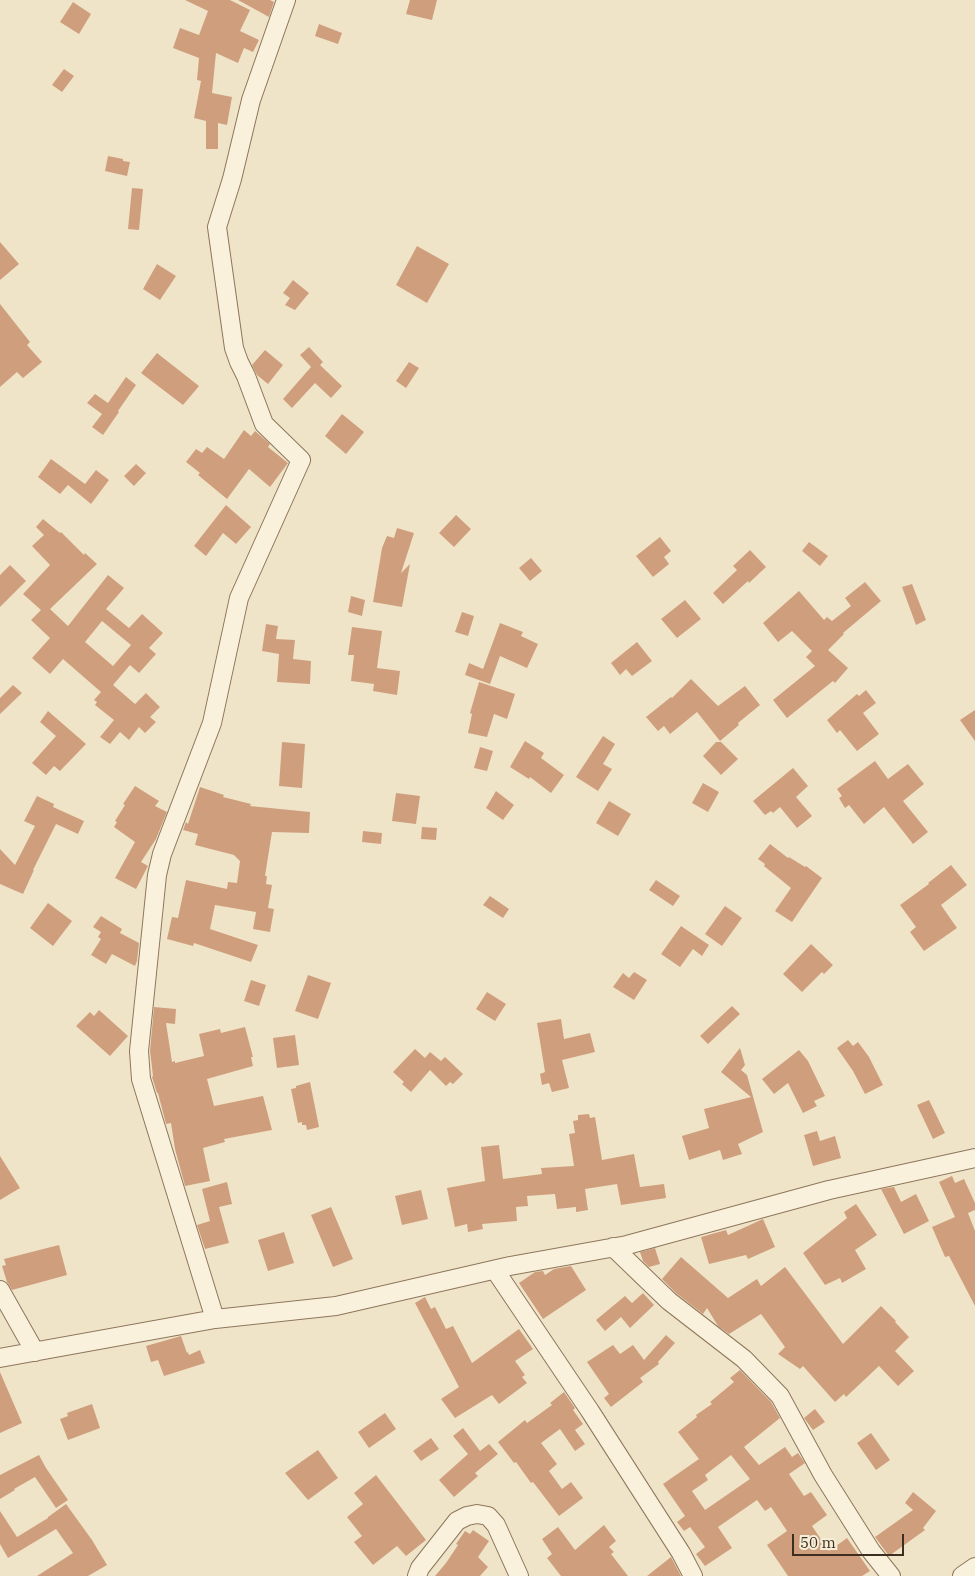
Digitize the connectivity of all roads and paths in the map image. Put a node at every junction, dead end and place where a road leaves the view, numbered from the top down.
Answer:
1 (286, 0) edge
2 (975, 1158) edge
3 (613, 1247) junction
4 (495, 1270) junction
5 (0, 1290) edge
6 (215, 1319) junction
7 (35, 1352) junction
8 (0, 1358) edge
9 (975, 1567) edge
10 (416, 1576) edge
11 (519, 1576) edge
12 (693, 1576) edge
13 (891, 1576) edge
14 (962, 1576) edge

1 - 6 street
2 - 3 street
3 - 4 street
3 - 13 street
4 - 6 street
4 - 12 street
5 - 7 street
6 - 7 street
7 - 8 street
9 - 14 street
10 - 11 street

